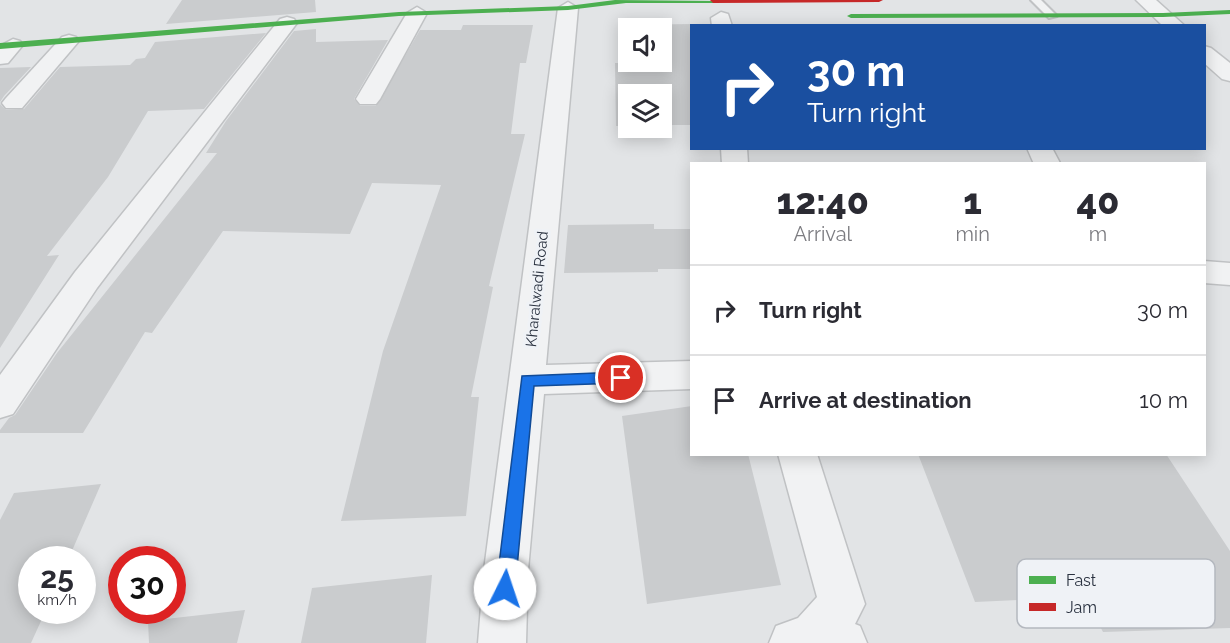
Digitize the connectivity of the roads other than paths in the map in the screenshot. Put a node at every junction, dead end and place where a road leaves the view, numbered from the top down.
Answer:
1 (879, 0) edge
2 (1036, 0) edge
3 (1144, 0) edge
4 (568, 4) edge
5 (1230, 12) edge
6 (417, 13) junction
7 (838, 16) dead end
8 (1053, 16) junction
9 (614, 17) dead end
10 (969, 20) edge
11 (1169, 20) edge
12 (287, 23) junction
13 (69, 41) junction
14 (4, 50) edge
15 (1206, 54) edge
16 (1230, 74) edge
17 (368, 99) dead end
18 (14, 104) dead end
19 (690, 375) edge
20 (527, 380) junction
21 (0, 403) edge
22 (798, 456) edge
23 (816, 641) edge
24 (502, 643) edge

1 - 4 street
2 - 8 lane
3 - 11 street
4 - 6 street
4 - 9 street
4 - 20 street, Kharalwadi Road
5 - 11 street
6 - 12 street
6 - 17 street
7 - 10 street
8 - 10 street
8 - 11 street
12 - 13 street
12 - 21 street
13 - 14 street
13 - 18 street
15 - 16 street
19 - 20 street
20 - 24 street, Kharalwadi Road
22 - 23 street

